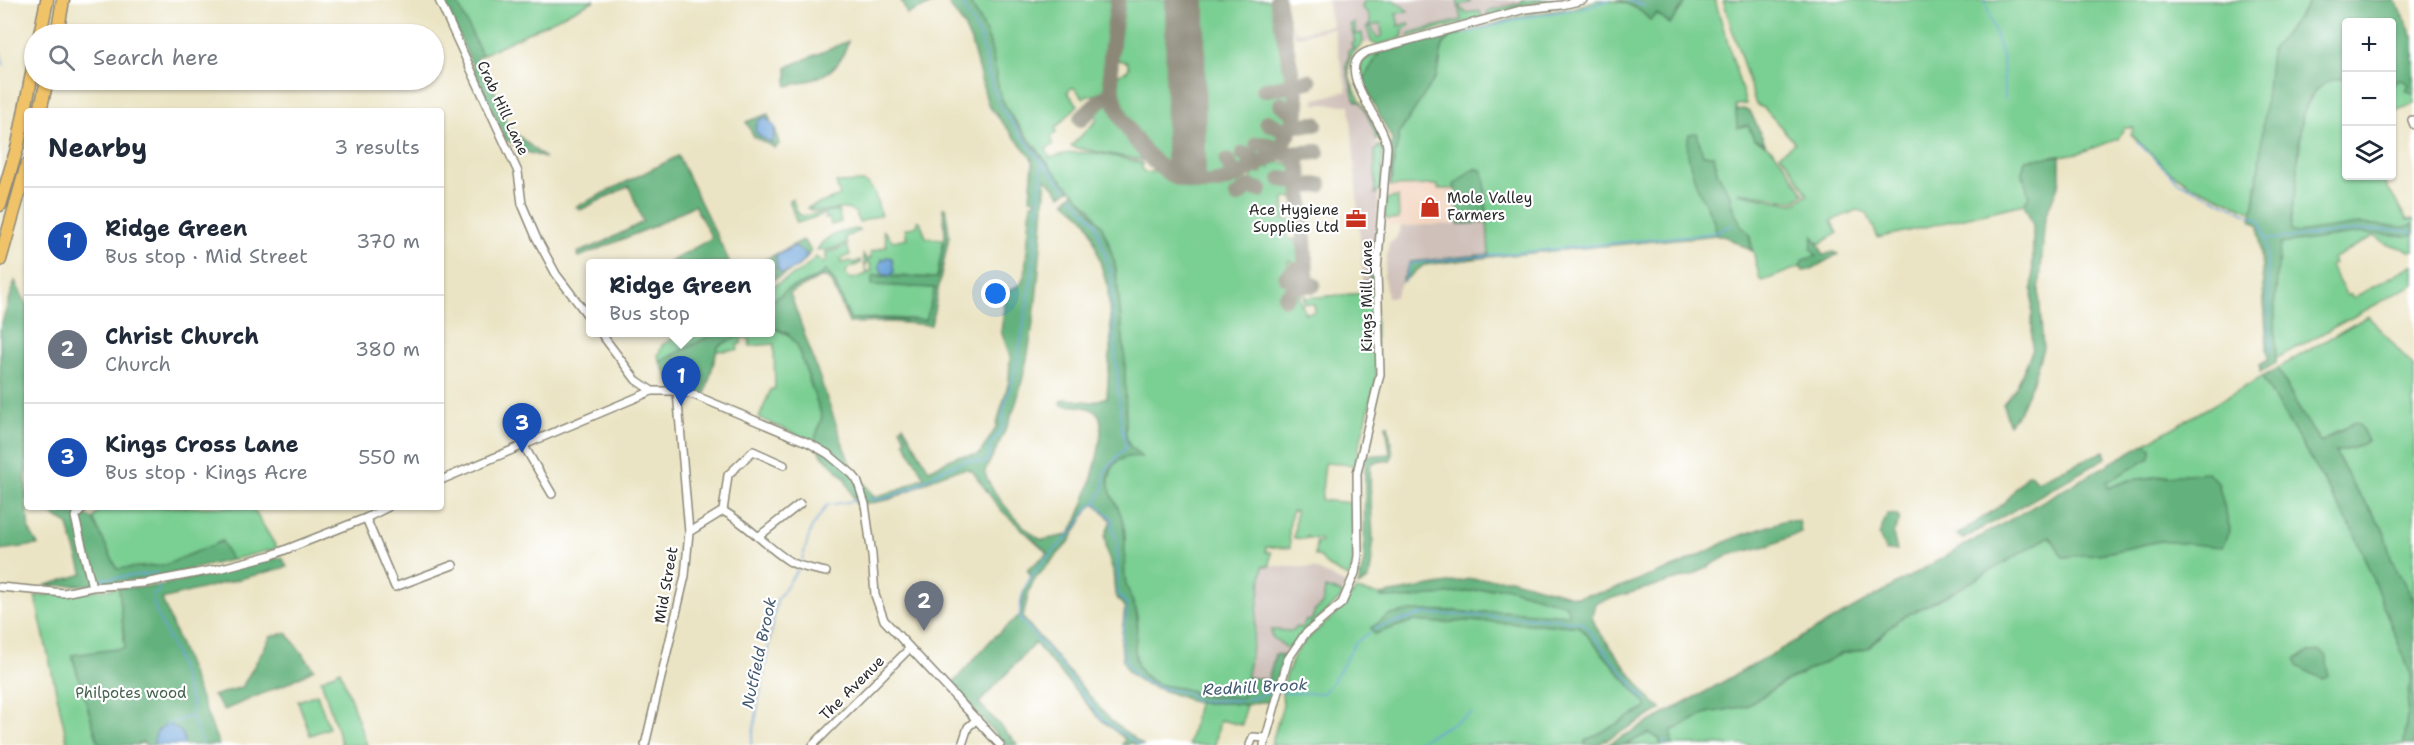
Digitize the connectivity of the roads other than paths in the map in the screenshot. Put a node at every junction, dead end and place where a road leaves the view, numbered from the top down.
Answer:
1 (47, 0) edge
2 (63, 0) edge
3 (439, 0) edge
4 (1583, 0) edge
5 (42, 24) edge
6 (59, 24) edge
7 (29, 90) edge
8 (45, 90) edge
9 (25, 108) edge
10 (41, 108) edge
11 (24, 114) edge
12 (24, 176) edge
13 (0, 205) edge
14 (0, 260) edge
15 (586, 313) edge
16 (603, 337) edge
17 (636, 380) junction
18 (677, 390) junction
19 (652, 391) junction
20 (636, 397) junction
21 (524, 446) junction
22 (783, 465) dead end
23 (444, 479) edge
24 (552, 494) dead end
25 (800, 504) dead end
26 (81, 510) edge
27 (382, 510) edge
28 (723, 511) junction
29 (366, 518) junction
30 (688, 532) junction
31 (758, 537) junction
32 (453, 565) dead end
33 (826, 572) dead end
34 (0, 587) edge
35 (92, 587) junction
36 (909, 649) junction
37 (977, 719) junction
38 (1264, 742) edge
39 (645, 745) edge
40 (813, 745) edge
41 (962, 745) edge
42 (1000, 745) edge
43 (1250, 745) edge

1 - 5 highway
2 - 6 highway
3 - 15 street, Crab Hill Lane
4 - 38 street, Kings Mill Lane
7 - 9 highway
8 - 10 highway
11 - 13 highway
12 - 14 highway
16 - 17 street
17 - 19 street
17 - 20 street
18 - 19 street
18 - 30 street, Mid Street
18 - 36 street
19 - 20 street
20 - 21 street
21 - 23 street
21 - 24 street
22 - 28 street
25 - 31 street
26 - 35 street
27 - 29 street
28 - 30 street
28 - 31 street
29 - 32 street
29 - 35 street
30 - 39 street, Mid Street
31 - 33 street
34 - 35 street
36 - 37 street
36 - 40 street, The Avenue
37 - 41 street
37 - 42 street
38 - 43 street

